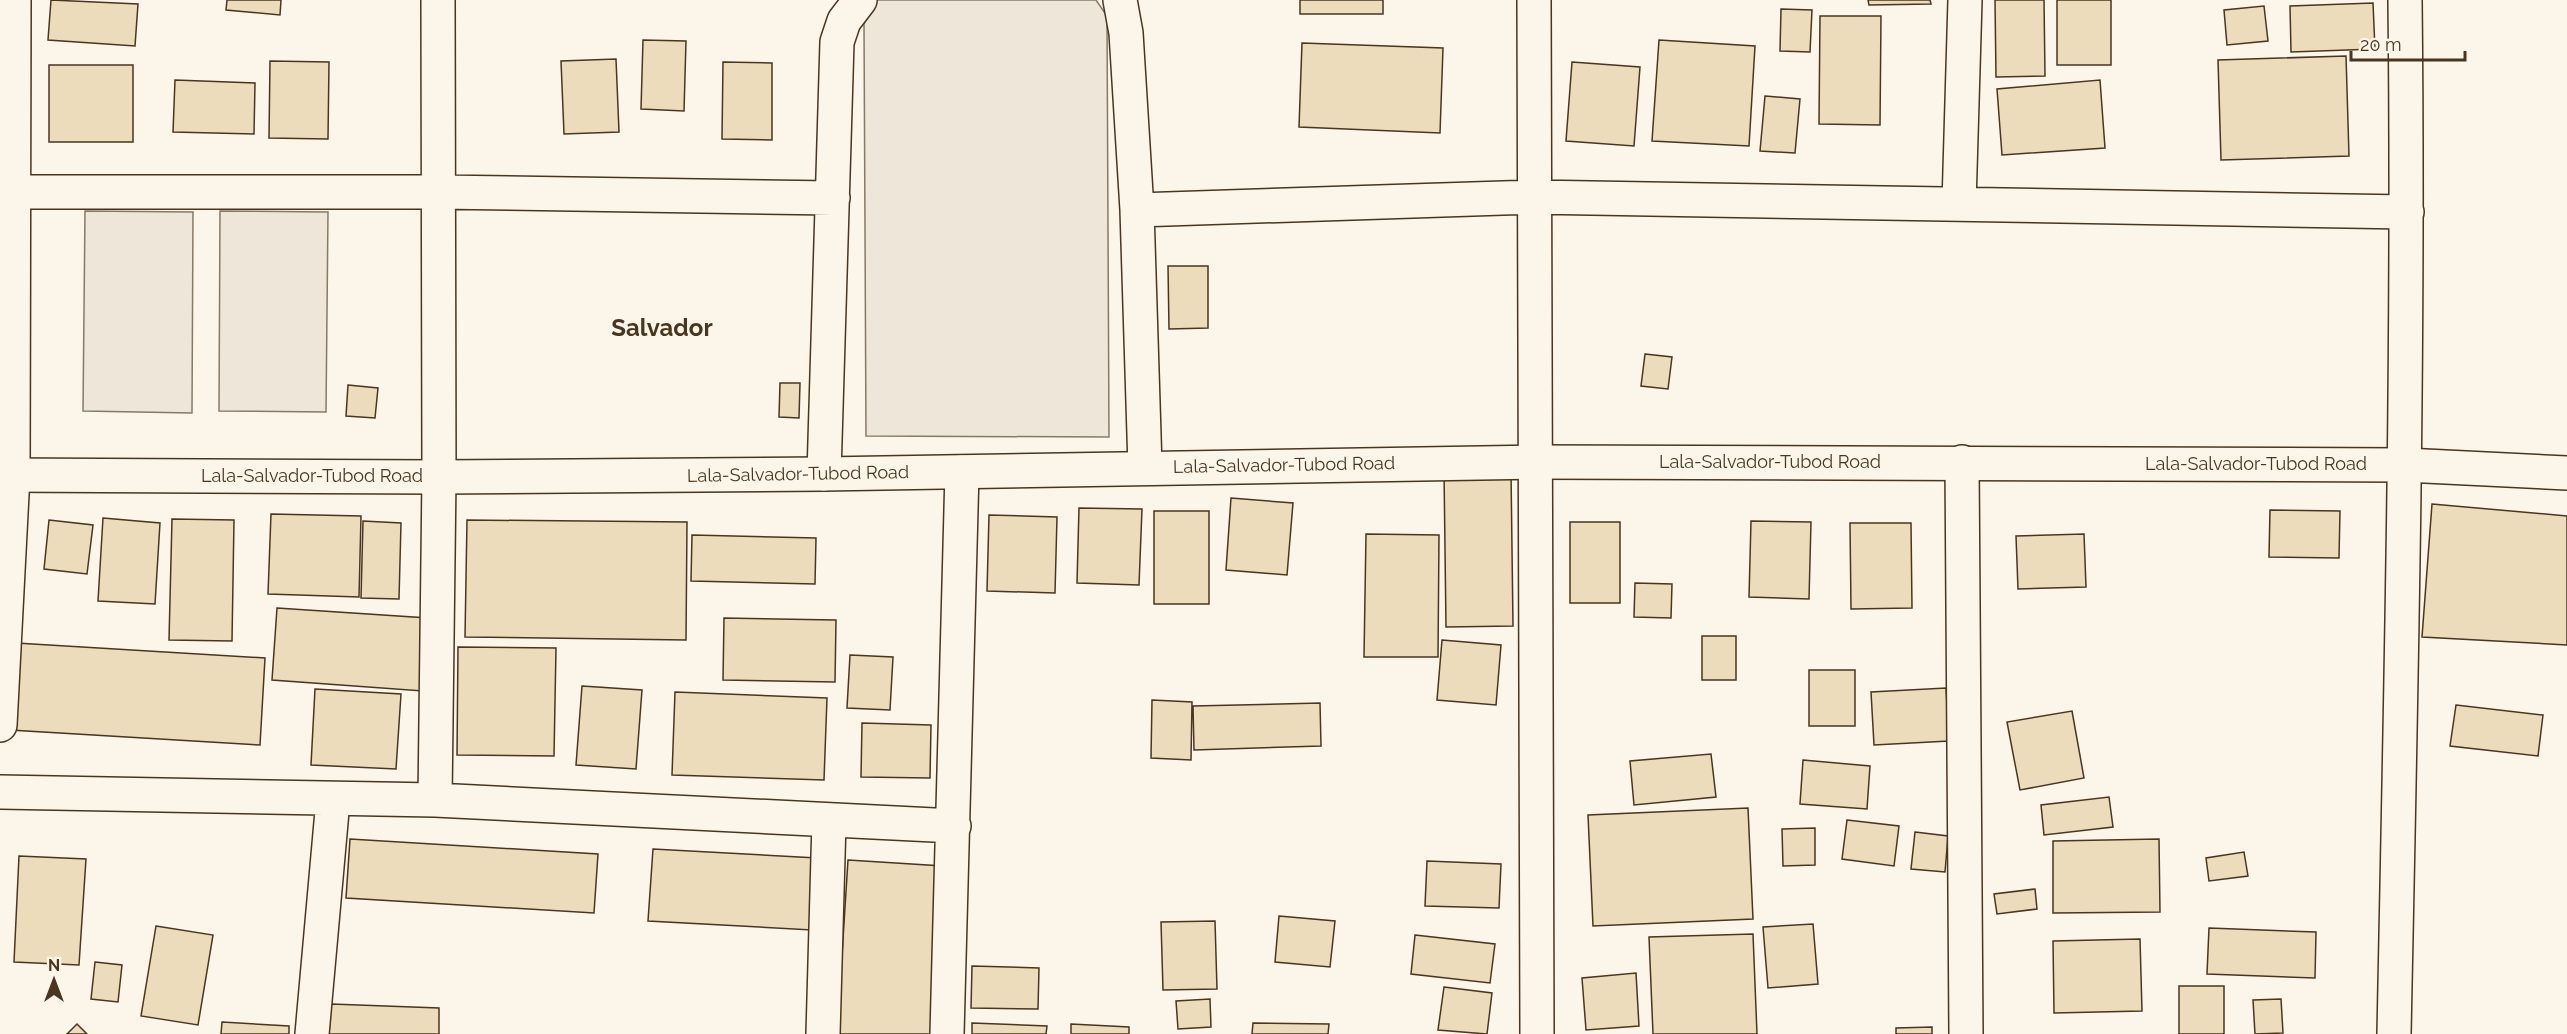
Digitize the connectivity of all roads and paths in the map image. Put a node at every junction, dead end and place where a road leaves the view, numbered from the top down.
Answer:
1 (14, 0) edge
2 (438, 0) edge
3 (860, 0) edge
4 (1120, 0) edge
5 (1534, 0) edge
6 (1965, 0) edge
7 (2405, 0) edge
8 (7, 192) edge
9 (438, 192) junction
10 (1533, 197) junction
11 (833, 198) junction
12 (1959, 204) junction
13 (1137, 210) junction
14 (2407, 212) junction
15 (1535, 462) junction
16 (1962, 462) junction
17 (2405, 465) junction
18 (1145, 467) junction
19 (962, 472) junction
20 (2567, 473) edge
21 (824, 474) junction
22 (7, 475) edge
23 (439, 477) junction
24 (0, 725) edge
25 (0, 792) edge
26 (333, 800) junction
27 (435, 800) junction
28 (829, 821) junction
29 (954, 826) junction
30 (312, 1034) edge
31 (823, 1034) edge
32 (946, 1034) edge
33 (1537, 1034) edge
34 (1966, 1034) edge
35 (2394, 1034) edge

1 - 8 street
2 - 9 street
3 - 11 street
4 - 13 street
5 - 10 street
6 - 12 street
7 - 14 street
8 - 9 street
8 - 22 street
9 - 11 street
9 - 23 street
10 - 12 street
10 - 13 street
10 - 15 street
11 - 21 street
12 - 14 street
13 - 18 street
14 - 17 street
15 - 16 street, Lala-Salvador-Tubod Road
15 - 18 street, Lala-Salvador-Tubod Road
15 - 33 street
16 - 17 street, Lala-Salvador-Tubod Road
16 - 34 street
17 - 20 street, Lala-Salvador-Tubod Road
17 - 35 street
18 - 19 street, Lala-Salvador-Tubod Road
19 - 21 street, Lala-Salvador-Tubod Road
19 - 29 street
21 - 23 street, Lala-Salvador-Tubod Road
22 - 23 street, Lala-Salvador-Tubod Road
22 - 24 street
23 - 27 street
25 - 26 street
26 - 27 street
26 - 30 street
27 - 28 street
28 - 29 street
28 - 31 street
29 - 32 street

